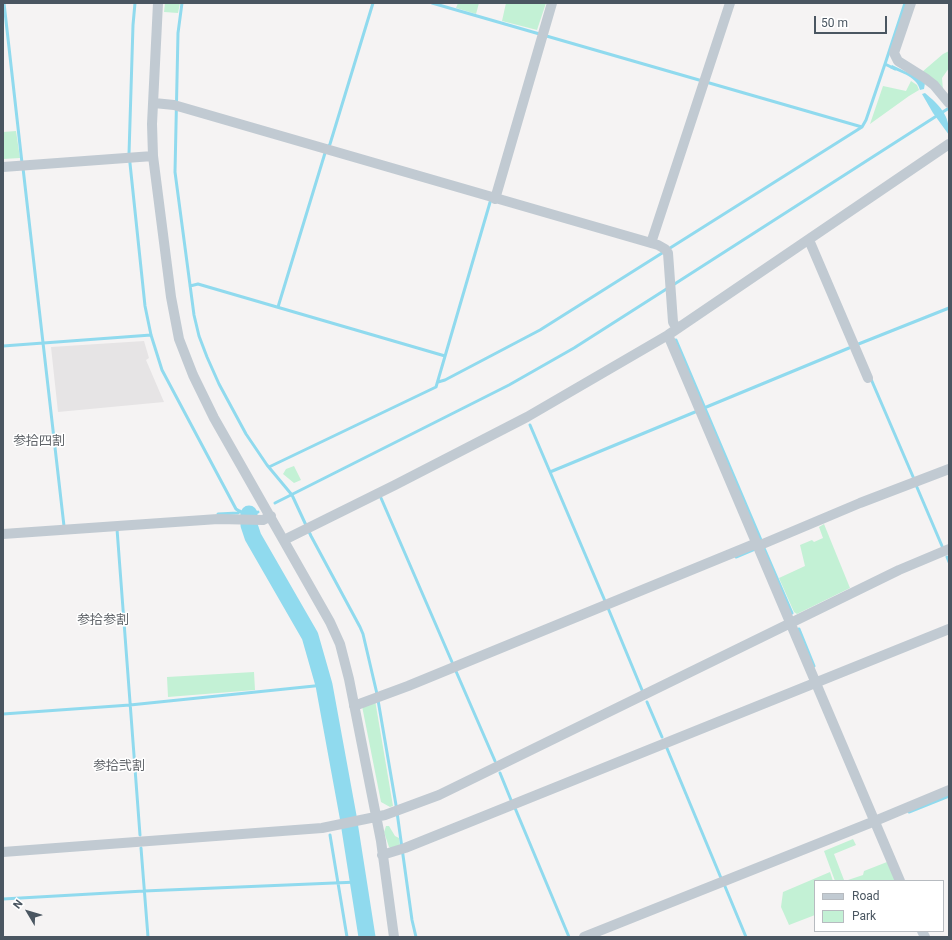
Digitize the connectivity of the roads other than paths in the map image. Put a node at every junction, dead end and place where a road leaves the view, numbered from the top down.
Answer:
1 (158, 3) edge
2 (552, 3) edge
3 (730, 3) edge
4 (911, 3) edge
5 (949, 103) edge
6 (154, 104) junction
7 (949, 144) edge
8 (153, 156) junction
9 (3, 167) edge
10 (492, 198) junction
11 (809, 240) junction
12 (651, 244) junction
13 (673, 332) junction
14 (868, 378) dead end
15 (949, 469) edge
16 (271, 516) junction
17 (3, 534) edge
18 (284, 540) junction
19 (758, 544) junction
20 (949, 549) edge
21 (791, 623) junction
22 (949, 629) edge
23 (816, 682) junction
24 (354, 706) junction
25 (949, 790) edge
26 (376, 817) junction
27 (875, 821) junction
28 (3, 852) edge
29 (382, 855) junction
30 (900, 880) edge
31 (394, 937) edge
32 (584, 937) edge

1 - 6 street
2 - 10 street
3 - 12 street
4 - 5 street
6 - 8 street
6 - 10 street
7 - 11 street
8 - 9 street
8 - 16 street
10 - 12 street
11 - 13 street
11 - 14 street
12 - 13 street
13 - 18 street
13 - 19 street
15 - 19 street
16 - 17 street
16 - 18 street
18 - 24 street
19 - 21 street
19 - 24 street
20 - 21 street
21 - 23 street
21 - 26 street
22 - 23 street
23 - 27 street
23 - 29 street
24 - 26 street
25 - 27 street
26 - 28 street
26 - 29 street
27 - 30 street
27 - 32 street
29 - 31 street

